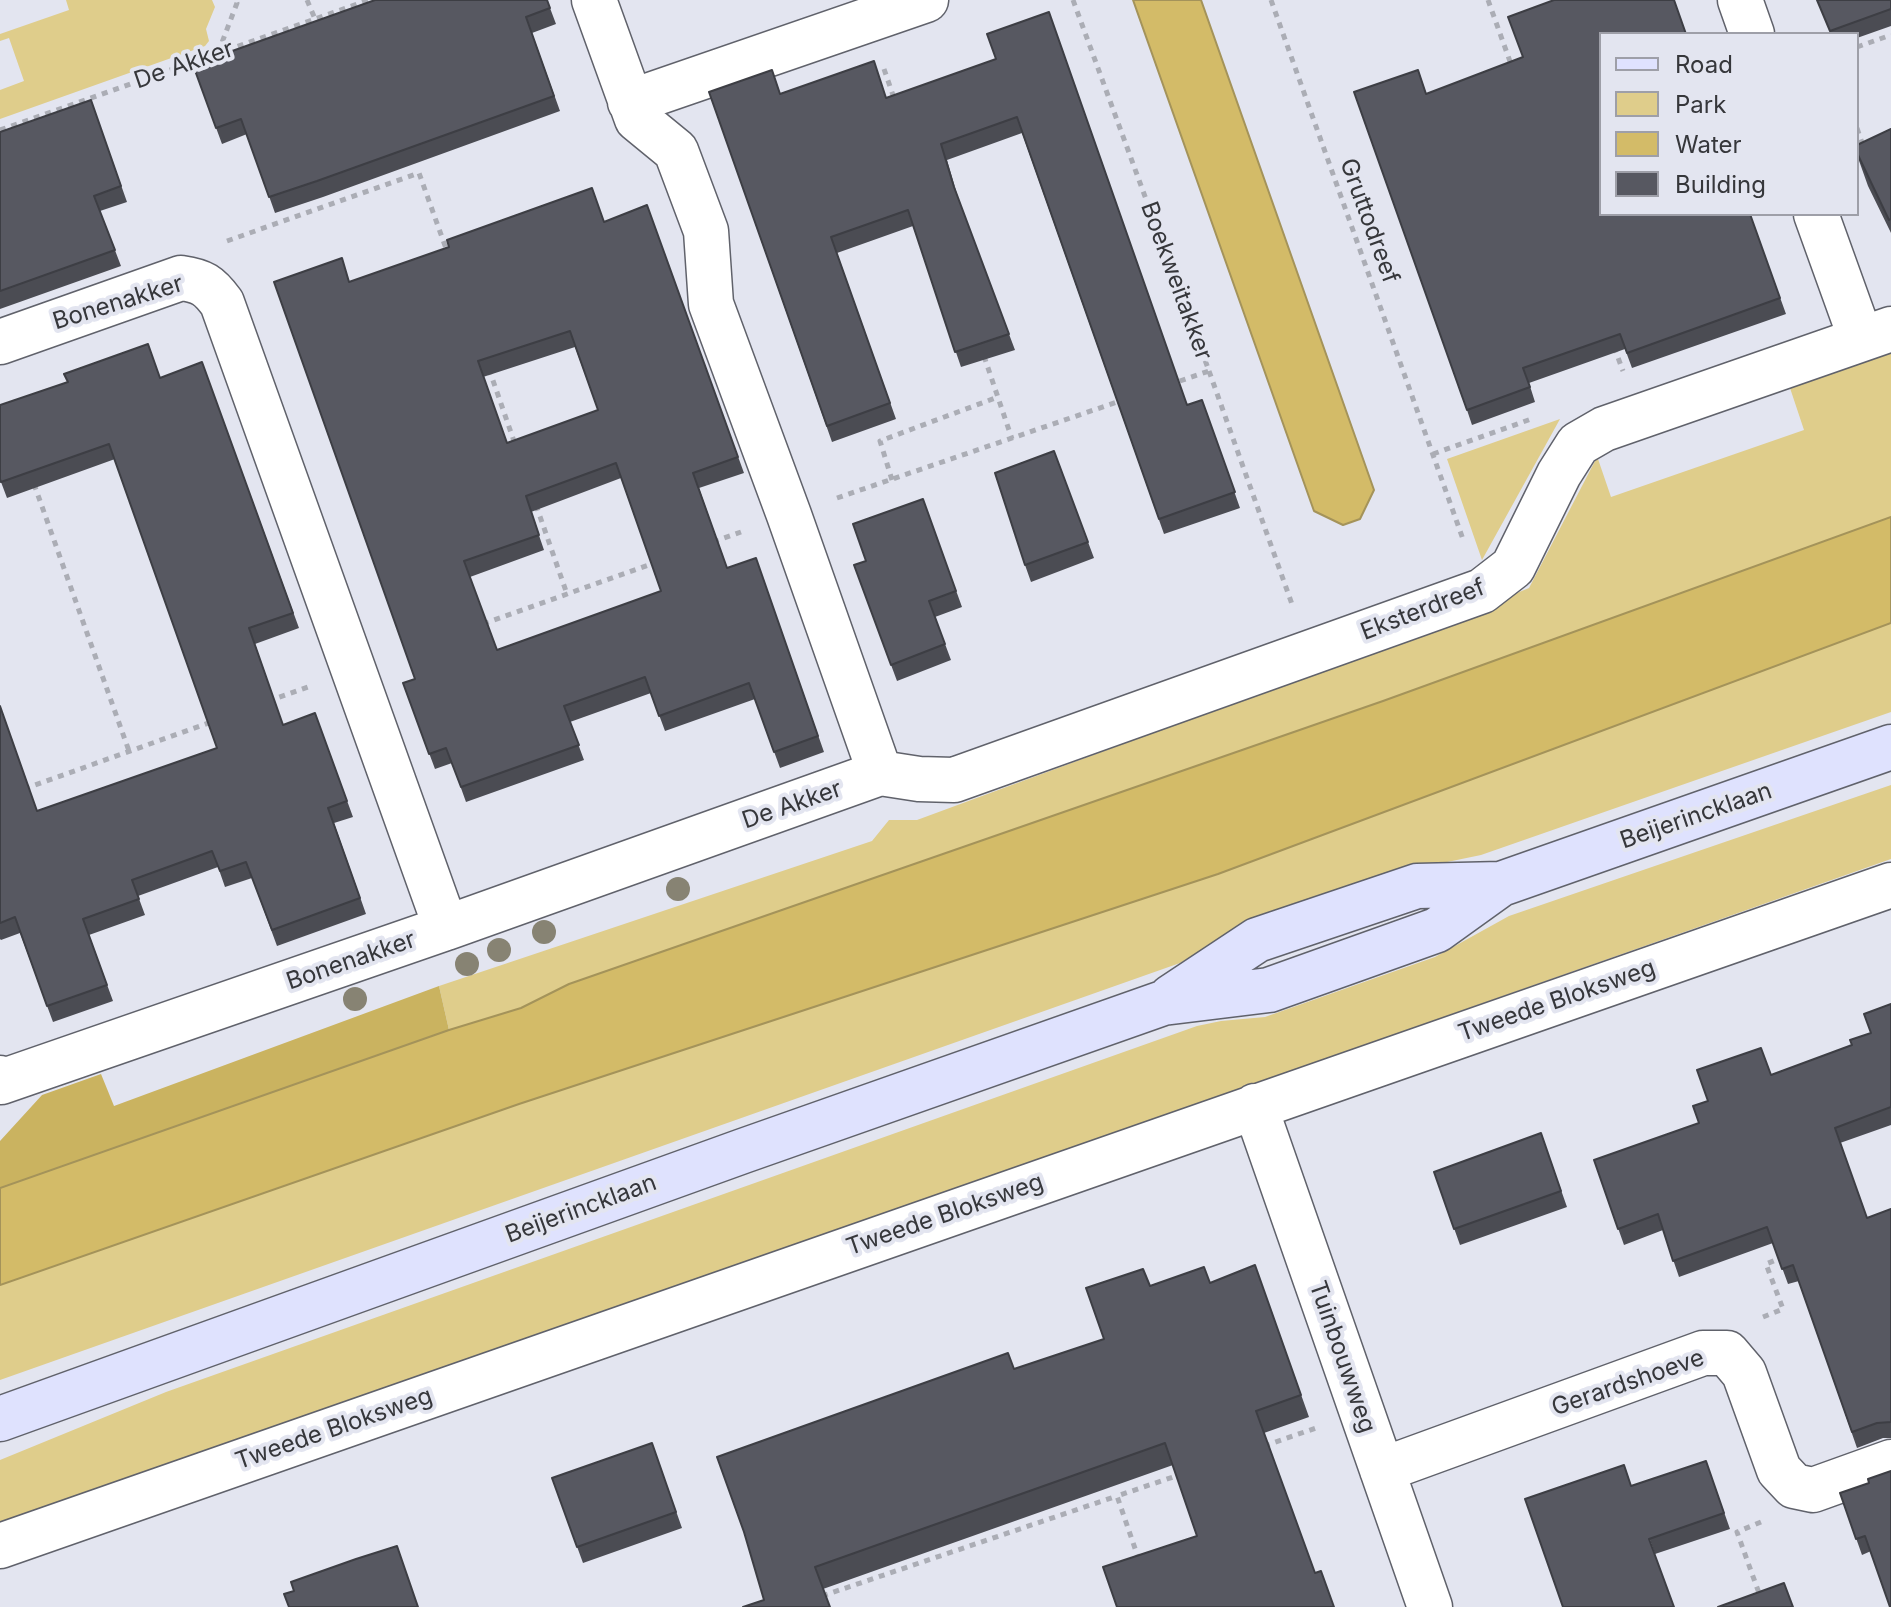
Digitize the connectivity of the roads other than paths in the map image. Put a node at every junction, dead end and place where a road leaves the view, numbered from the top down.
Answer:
1 (594, 0) edge
2 (926, 0) edge
3 (1740, 0) edge
4 (1751, 32) edge
5 (630, 102) junction
6 (1817, 216) edge
7 (1876, 334) edge
8 (0, 342) edge
9 (1891, 747) edge
10 (880, 773) junction
11 (1891, 885) edge
12 (446, 928) junction
13 (0, 1082) edge
14 (1255, 1106) junction
15 (0, 1419) edge
16 (1891, 1462) edge
17 (1382, 1470) junction
18 (0, 1546) edge
19 (1430, 1607) edge

1 - 5 street
2 - 5 street
3 - 4 street
5 - 10 street
6 - 7 street
7 - 10 street, Eksterdreef
8 - 12 street, Bonenakker
9 - 15 main road, Beijerincklaan
10 - 12 street, De Akker
11 - 14 street, Tweede Bloksweg
12 - 13 street, Bonenakker
14 - 17 street, Tuinbouwweg
14 - 18 street, Tweede Bloksweg
16 - 17 street, Gerardshoeve
17 - 19 street, Tuinbouwweg

